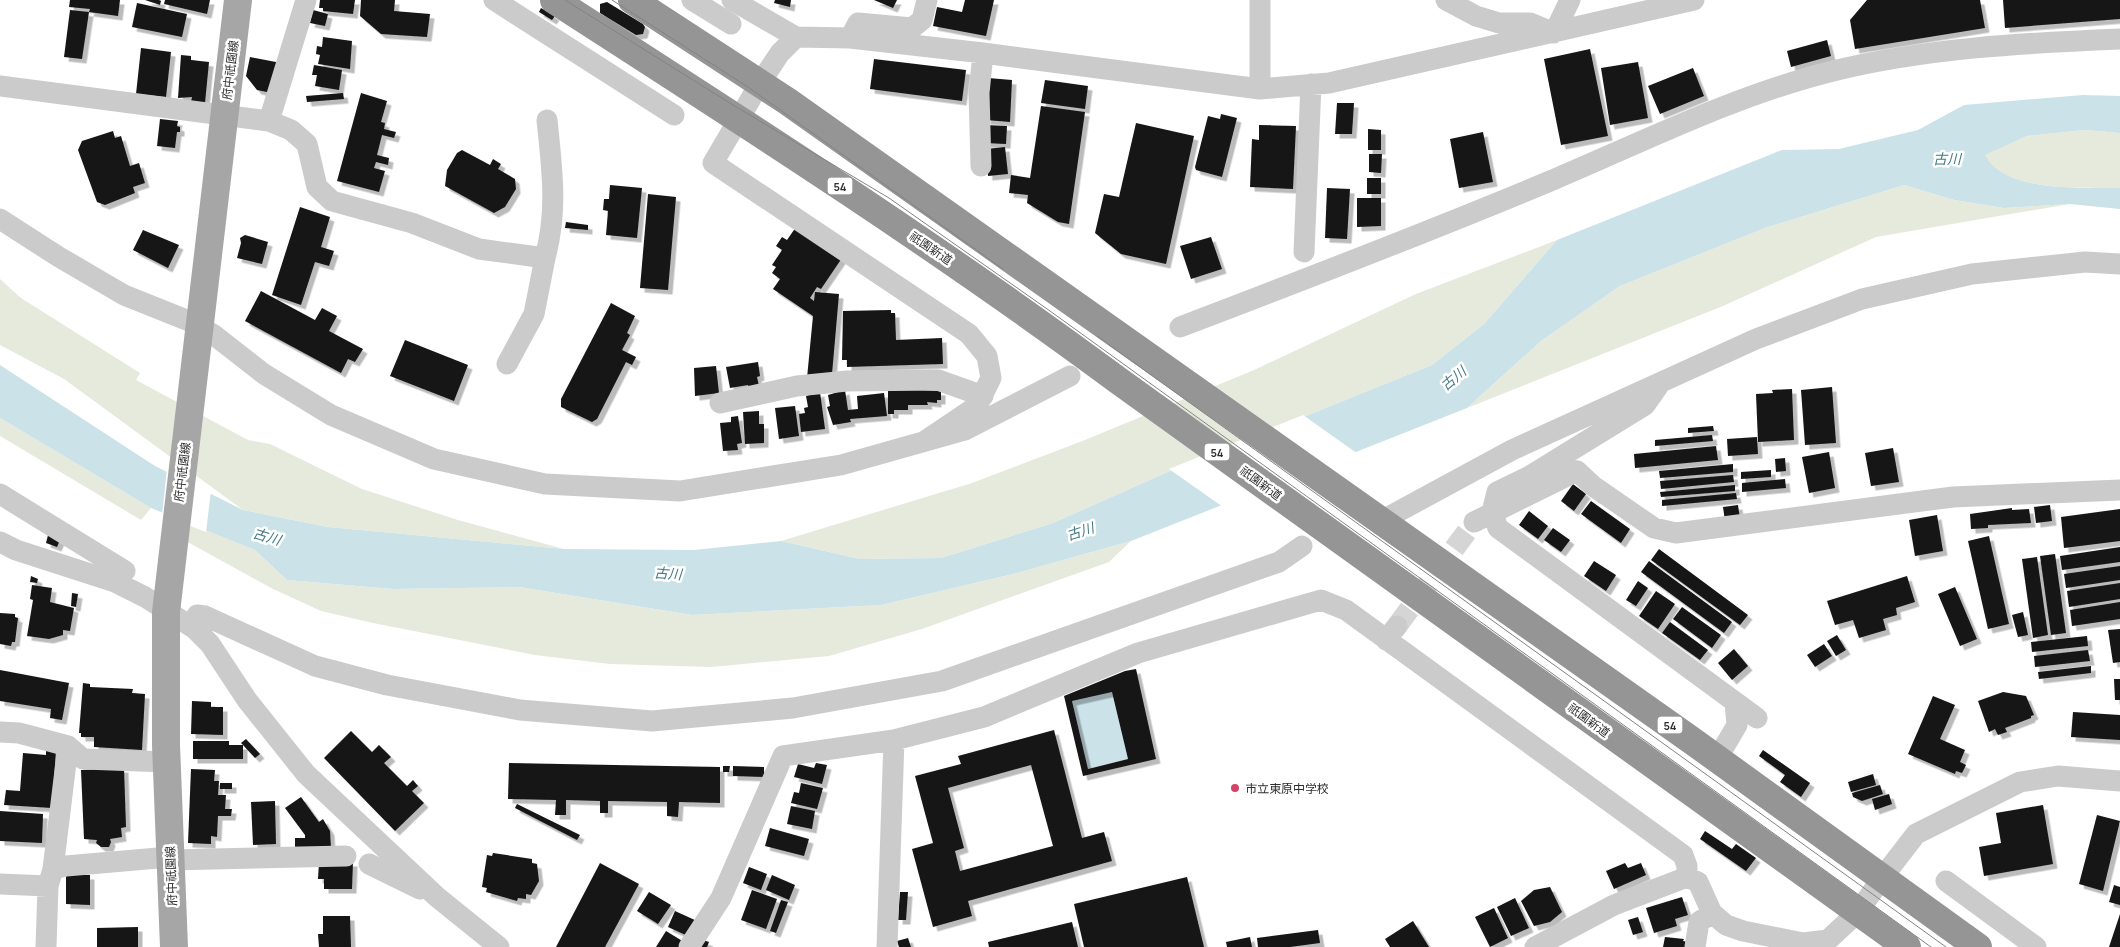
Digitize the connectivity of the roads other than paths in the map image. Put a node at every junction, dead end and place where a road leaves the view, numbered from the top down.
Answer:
1 (238, 0) edge
2 (306, 0) edge
3 (494, 0) edge
4 (554, 0) edge
5 (632, 0) edge
6 (692, 0) edge
7 (732, 0) edge
8 (927, 0) edge
9 (1260, 0) edge
10 (1446, 0) edge
11 (1570, 0) edge
12 (1694, 0) edge
13 (730, 24) dead end
14 (1554, 33) junction
15 (796, 36) junction
16 (850, 38) junction
17 (2120, 39) edge
18 (621, 43) junction
19 (572, 49) junction
20 (983, 53) junction
21 (760, 83) junction
22 (1311, 84) junction
23 (0, 86) edge
24 (1260, 89) junction
25 (224, 114) junction
26 (674, 115) dead end
27 (547, 120) dead end
28 (740, 120) junction
29 (269, 121) junction
30 (981, 166) dead end
31 (0, 219) edge
32 (1304, 252) dead end
33 (545, 258) junction
34 (2120, 264) edge
35 (1180, 326) dead end
36 (200, 339) junction
37 (507, 364) dead end
38 (1070, 376) dead end
39 (1662, 381) junction
40 (983, 396) junction
41 (720, 403) dead end
42 (924, 441) junction
43 (2120, 490) edge
44 (0, 494) edge
45 (1492, 512) junction
46 (1370, 513) junction
47 (1474, 522) tunnel mouth
48 (0, 542) edge
49 (1302, 546) dead end
50 (125, 571) dead end
51 (166, 612) junction
52 (197, 616) dead end
53 (1735, 702) junction
54 (1757, 718) dead end
55 (0, 732) edge
56 (894, 740) junction
57 (68, 746) junction
58 (1717, 759) junction
59 (167, 762) junction
60 (2120, 781) edge
61 (346, 856) dead end
62 (170, 860) junction
63 (369, 864) dead end
64 (1688, 877) junction
65 (50, 878) junction
66 (1882, 878) junction
67 (1946, 881) dead end
68 (0, 884) edge
69 (436, 897) junction
70 (1858, 912) junction
71 (1712, 913) junction
72 (46, 947) edge
73 (174, 947) edge
74 (499, 947) edge
75 (689, 947) edge
76 (887, 947) edge
77 (1536, 947) edge
78 (1695, 947) edge
79 (1907, 947) edge
80 (1978, 947) edge
81 (2036, 947) edge

1 - 25 main road, 府中祇園線
2 - 29 street
3 - 19 street
4 - 18 highway, 祇園新道 / 54
5 - 21 highway, 54
6 - 13 street
7 - 15 street
8 - 16 street
9 - 24 street
10 - 14 street
11 - 14 street
12 - 14 street
14 - 22 street
15 - 16 street
15 - 21 street
16 - 20 street
17 - 35 street
18 - 19 street
18 - 28 highway, 祇園新道 / 54
19 - 26 street
20 - 24 street
20 - 30 street
21 - 28 street
21 - 46 highway, 54
22 - 24 street
22 - 32 street
23 - 25 street
25 - 29 street
25 - 36 main road, 府中祇園線
27 - 33 street
28 - 40 street
28 - 70 highway, 祇園新道 / 54
29 - 33 street
31 - 36 street
33 - 37 street
34 - 39 street
36 - 42 street
36 - 51 main road, 府中祇園線
38 - 42 street
39 - 45 street
39 - 46 street
40 - 41 street
40 - 42 street
43 - 45 street
44 - 50 street
45 - 47 street
45 - 53 street
46 - 58 highway, 54
48 - 51 street
49 - 52 street
51 - 59 main road, 府中祇園線
51 - 69 street
53 - 54 street
53 - 58 street
55 - 57 street
56 - 64 street
56 - 75 street
56 - 76 street
57 - 59 street
57 - 65 street
58 - 66 highway, 54
59 - 62 main road, 府中祇園線
60 - 66 street
61 - 62 street
62 - 65 street
62 - 73 main road, 府中祇園線
63 - 69 street
64 - 71 street
64 - 77 street
65 - 68 street
65 - 72 street
66 - 70 street
66 - 80 highway, 54
67 - 81 street
69 - 74 street
70 - 71 street
70 - 79 highway, 祇園新道 / 54
71 - 78 street

